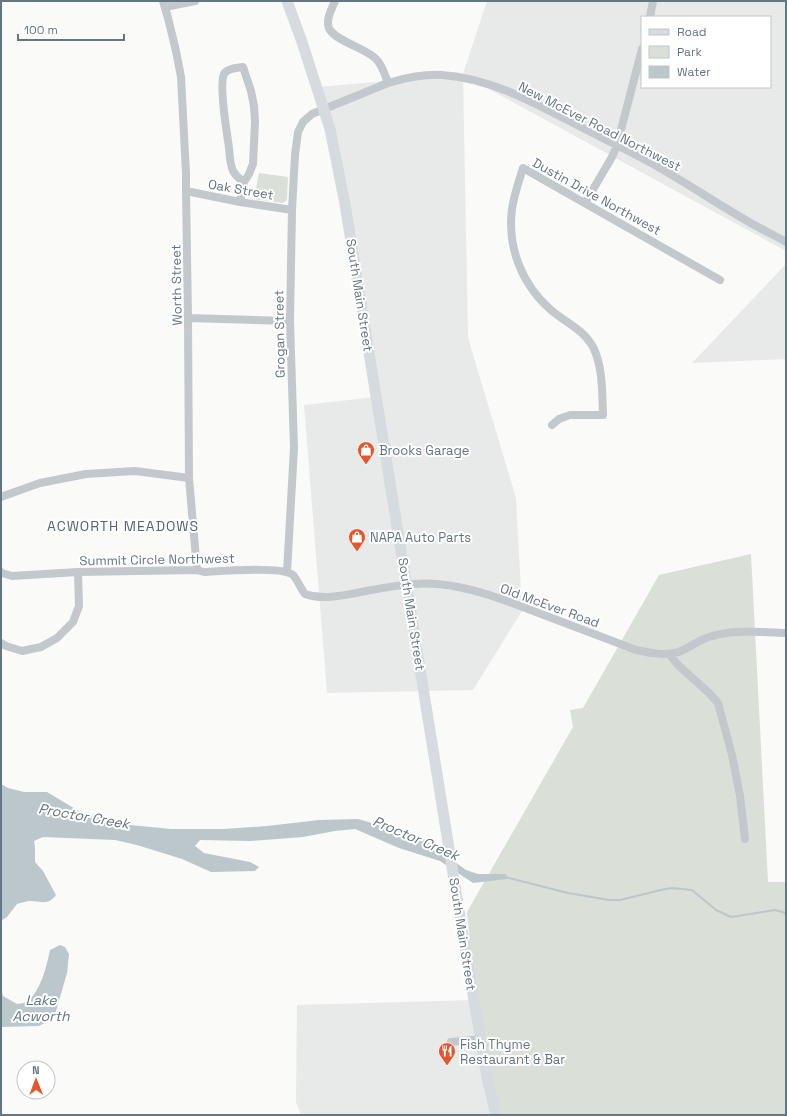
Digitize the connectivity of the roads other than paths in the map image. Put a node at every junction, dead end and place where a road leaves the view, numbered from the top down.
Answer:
1 (195, 1) edge
2 (286, 1) edge
3 (335, 1) edge
4 (653, 1) edge
5 (164, 4) edge
6 (650, 16) edge
7 (641, 53) edge
8 (388, 83) junction
9 (324, 109) junction
10 (617, 145) junction
11 (244, 182) junction
12 (186, 191) junction
13 (240, 202) junction
14 (585, 203) junction
15 (292, 210) junction
16 (786, 242) edge
17 (720, 280) dead end
18 (188, 318) junction
19 (290, 321) junction
20 (552, 425) dead end
21 (189, 478) junction
22 (1, 497) edge
23 (197, 570) junction
24 (1, 572) edge
25 (78, 572) junction
26 (287, 572) junction
27 (407, 585) junction
28 (786, 633) edge
29 (1, 643) edge
30 (669, 654) junction
31 (745, 839) dead end
32 (481, 1039) junction
33 (451, 1042) dead end
34 (496, 1115) edge

1 - 5 street
2 - 9 main road, South Main Street
3 - 8 street
4 - 6 street
5 - 12 street, Worth Street
7 - 10 street
8 - 9 street, New McEver Road Northwest
8 - 10 street, New McEver Road Northwest
9 - 15 street, Grogan Street
9 - 27 main road, South Main Street
10 - 14 street
10 - 16 street, New McEver Road Northwest
11 - 11 street
11 - 13 street
12 - 13 street, Oak Street
12 - 18 street, Worth Street
13 - 15 street, Oak Street
14 - 17 street, Dustin Drive Northwest
14 - 20 street, Dustin Drive Northwest
15 - 19 street, Grogan Street
18 - 19 street
18 - 21 street, Worth Street
19 - 26 street, Grogan Street
21 - 22 street
21 - 23 street, Worth Street
23 - 25 street, Summit Circle Northwest
23 - 26 street, Summit Circle Northwest
24 - 25 street, Summit Circle Northwest
25 - 29 street
26 - 27 street, Old McEver Road
27 - 30 street, Old McEver Road
27 - 32 main road, South Main Street
28 - 30 street, Old McEver Road
30 - 31 street
32 - 33 street
32 - 34 main road, South Main Street

